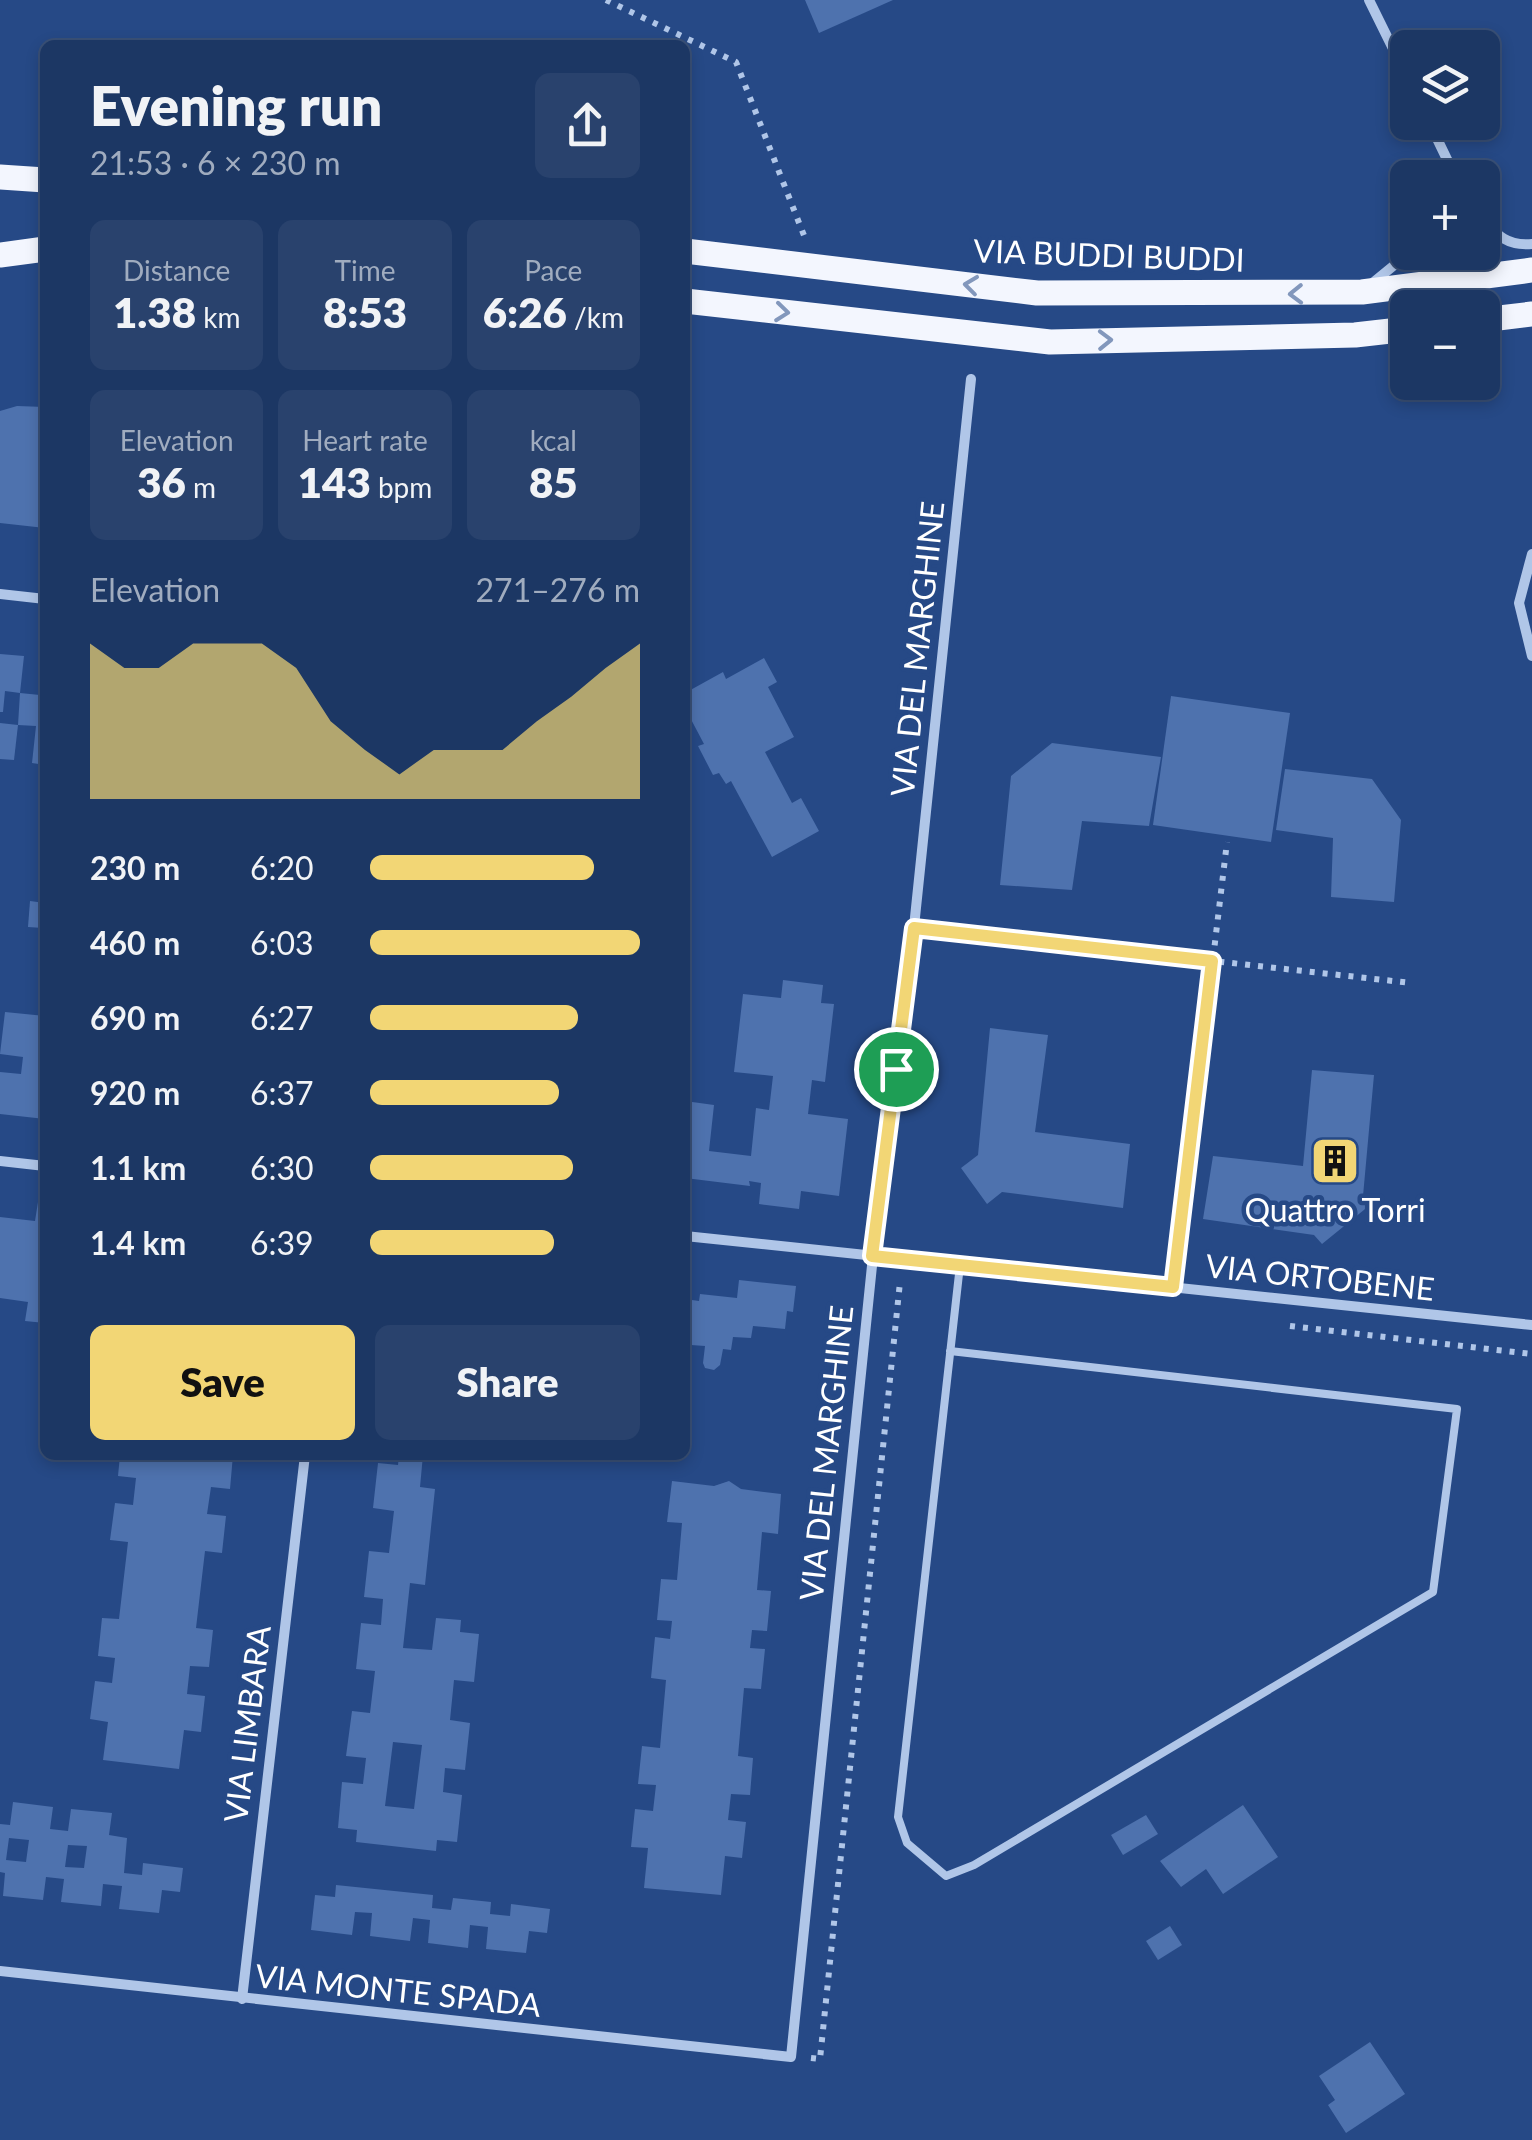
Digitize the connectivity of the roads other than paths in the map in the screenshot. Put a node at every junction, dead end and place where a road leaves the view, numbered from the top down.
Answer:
1 (1370, 0) edge
2 (1390, 41) edge
3 (0, 176) edge
4 (40, 180) edge
5 (1500, 238) edge
6 (1532, 244) edge
7 (40, 250) edge
8 (690, 253) edge
9 (0, 255) edge
10 (1390, 269) edge
11 (1532, 270) edge
12 (1362, 292) junction
13 (690, 303) edge
14 (1532, 314) edge
15 (1500, 318) edge
16 (1390, 330) edge
17 (972, 379) dead end
18 (1532, 554) edge
19 (0, 594) edge
20 (40, 598) edge
21 (1532, 656) edge
22 (0, 1161) edge
23 (40, 1165) edge
24 (690, 1237) edge
25 (872, 1256) junction
26 (960, 1265) junction
27 (1532, 1325) edge
28 (950, 1351) junction
29 (304, 1460) edge
30 (0, 1971) edge
31 (242, 2000) junction
32 (792, 2057) joint

1 - 2 street
3 - 4 main road
5 - 6 street
7 - 9 main road
12 -> 8 main road, VIA BUDDI BUDDI
10 - 12 street
11 - 12 main road, VIA BUDDI BUDDI
13 -> 16 main road
14 - 15 main road
17 - 25 street, VIA DEL MARGHINE
18 - 21 street
19 - 20 street
22 - 23 street
24 - 25 street, VIA ORTOBENE
25 - 26 street, VIA ORTOBENE
25 - 32 street, VIA DEL MARGHINE
26 - 27 street, VIA ORTOBENE
26 - 28 lane
28 - 28 lane
29 - 31 street, VIA LIMBARA
30 - 31 street, VIA MONTE SPADA
31 - 32 street, VIA MONTE SPADA

